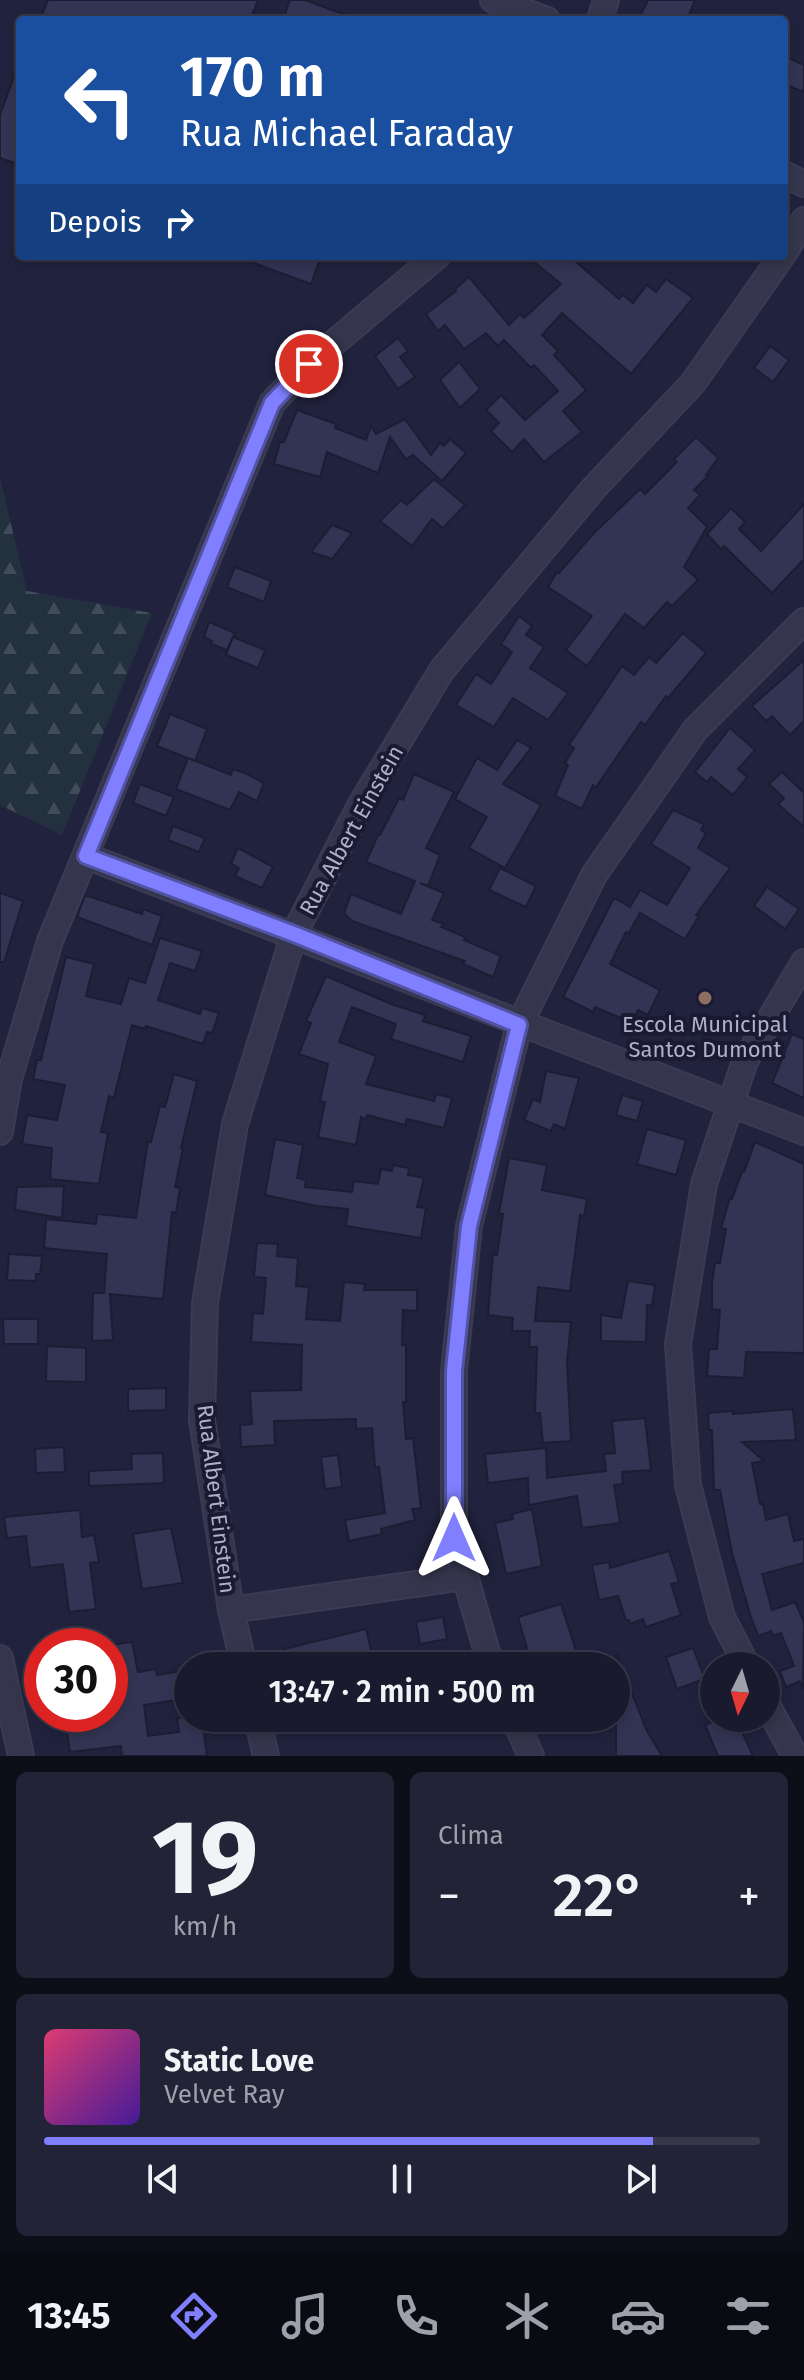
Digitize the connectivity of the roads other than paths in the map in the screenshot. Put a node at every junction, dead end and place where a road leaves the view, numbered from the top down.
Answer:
1 (493, 0) edge
2 (536, 16) edge
3 (804, 220) edge
4 (788, 246) edge
5 (432, 260) edge
6 (779, 260) edge
7 (804, 621) edge
8 (86, 856) junction
9 (294, 934) junction
10 (804, 962) edge
11 (519, 1025) junction
12 (731, 1103) junction
13 (0, 1132) edge
14 (804, 1132) edge
15 (465, 1577) junction
16 (231, 1610) junction
17 (241, 1652) edge
18 (487, 1652) edge
19 (740, 1652) edge
20 (0, 1658) edge
21 (780, 1729) edge
22 (260, 1732) edge
23 (520, 1732) edge
24 (21, 1756) edge
25 (266, 1756) edge
26 (531, 1756) edge
27 (795, 1756) edge

1 - 2 street
3 - 4 street, Rua Albert Einstein
5 - 8 street
6 - 9 street, Rua Albert Einstein
7 - 11 street
8 - 9 street
8 - 13 street
9 - 11 street
9 - 16 street, Rua Albert Einstein
10 - 12 street
11 - 12 street
11 - 15 street
12 - 14 street
12 - 19 street
15 - 16 street
15 - 18 street
16 - 17 street, Rua Albert Einstein
20 - 24 street
21 - 27 street
22 - 25 street
23 - 26 street

